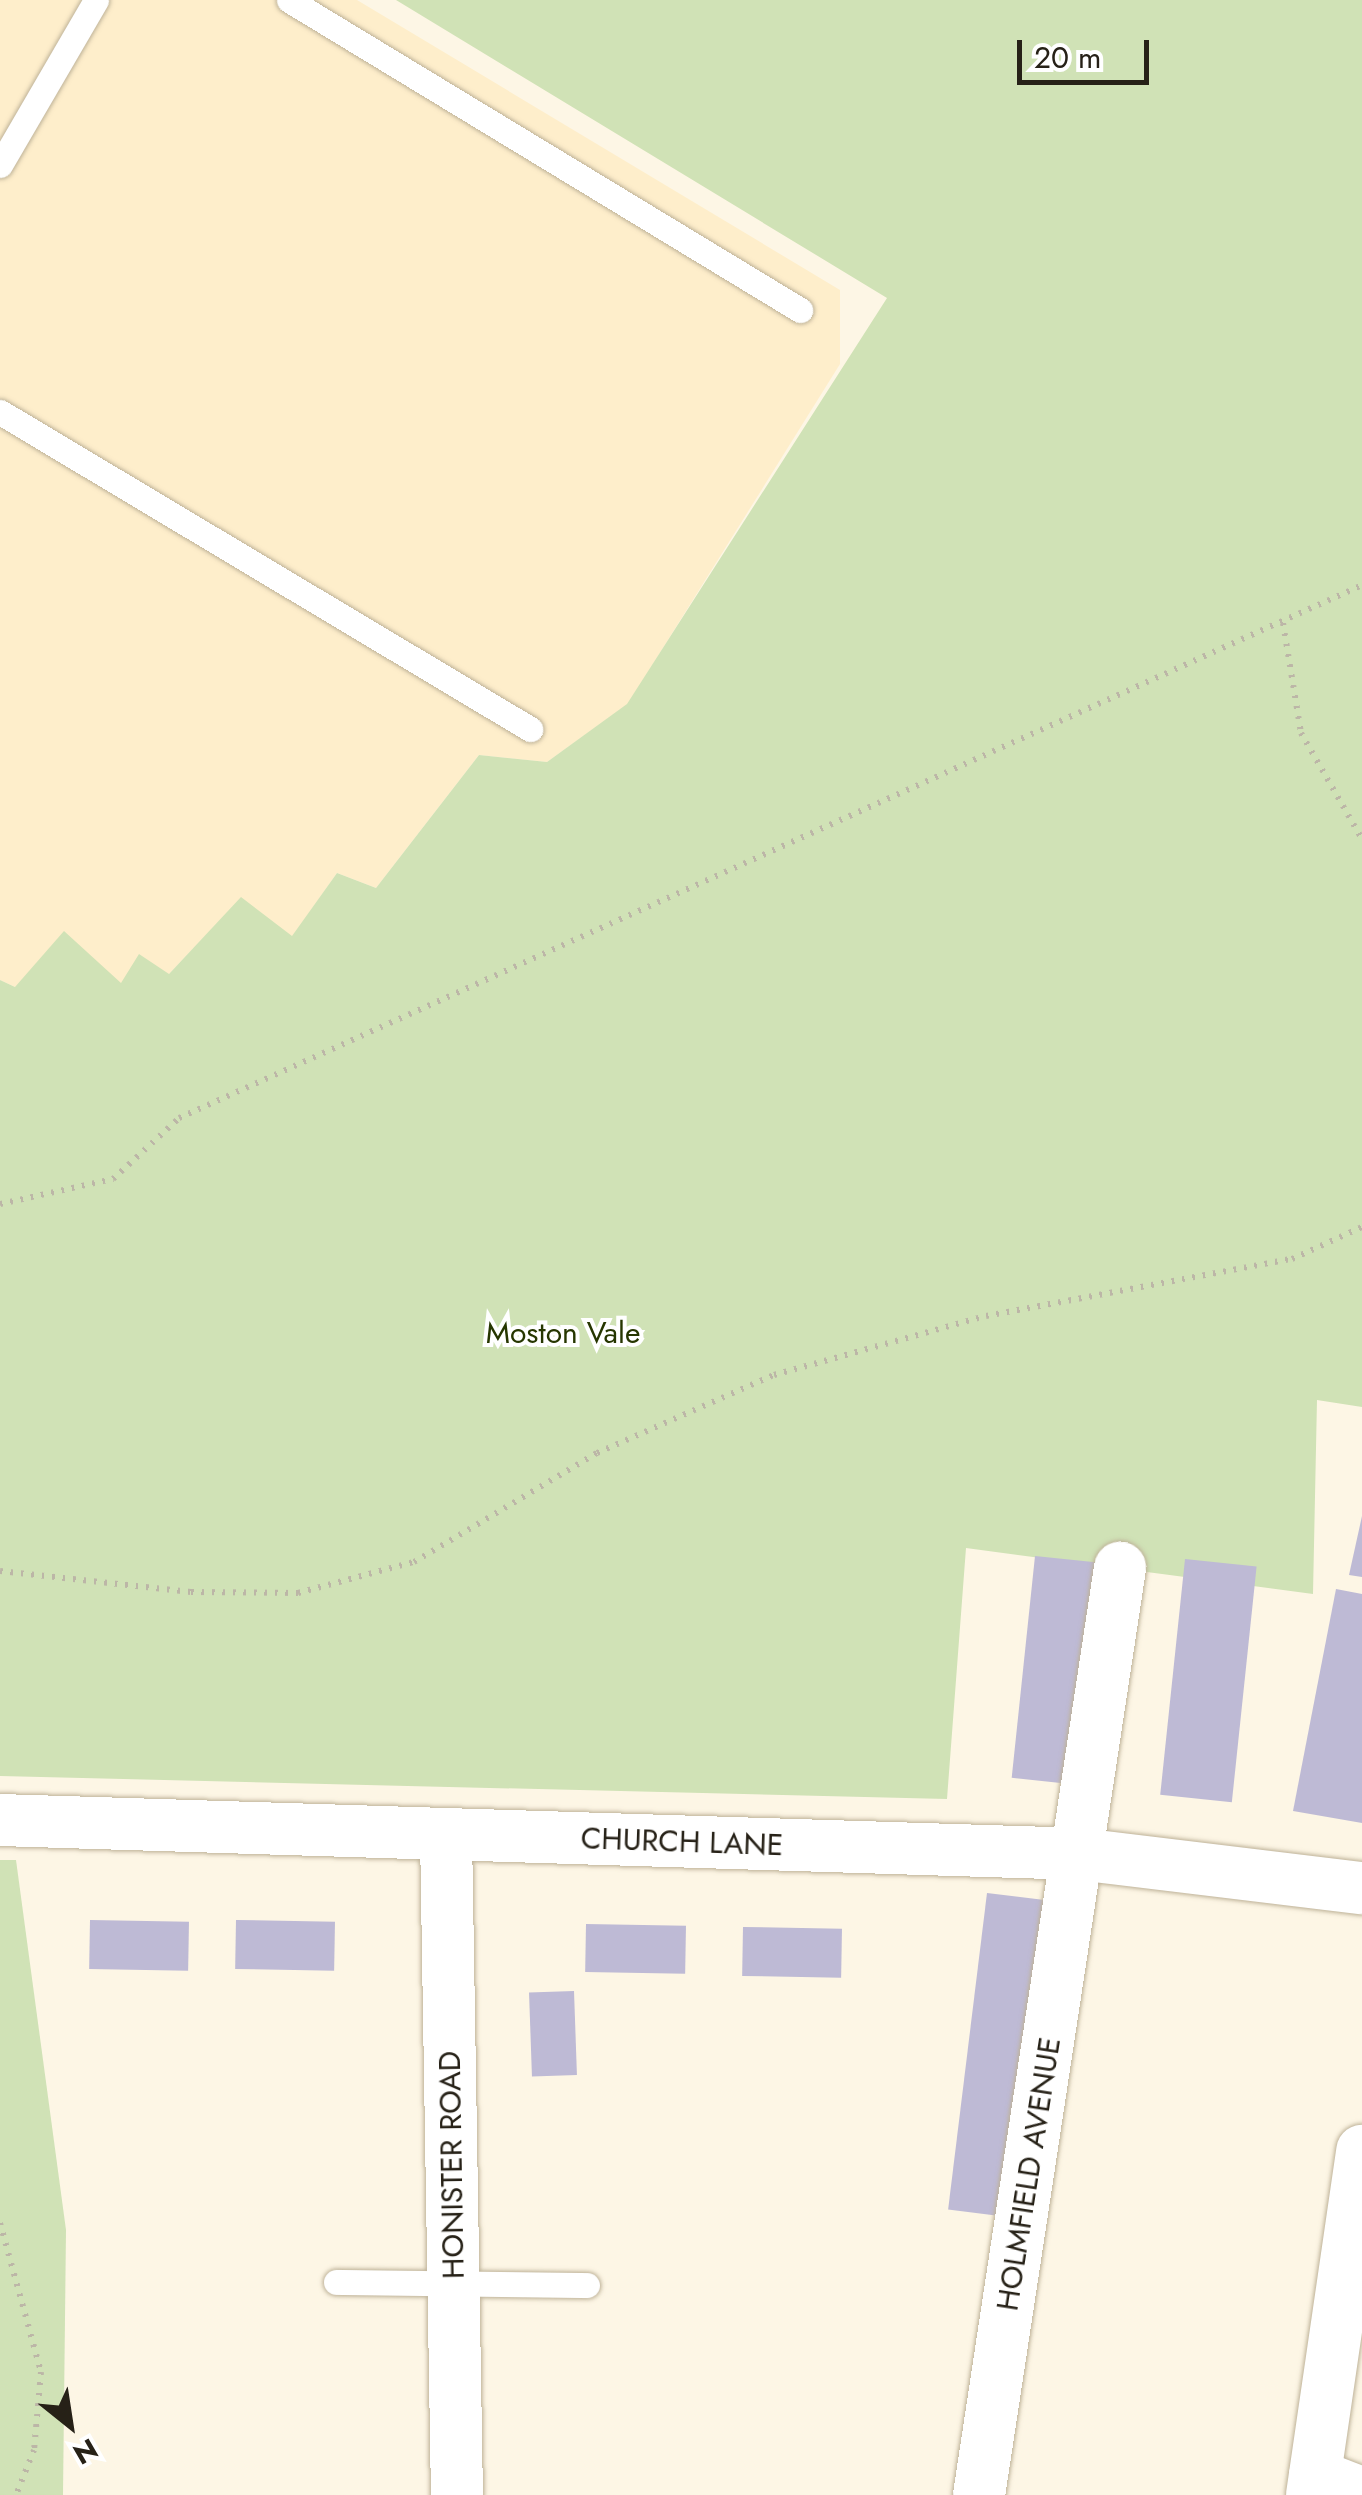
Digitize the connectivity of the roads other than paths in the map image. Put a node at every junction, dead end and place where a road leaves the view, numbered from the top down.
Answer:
1 (96, 0) edge
2 (288, 0) edge
3 (0, 165) edge
4 (800, 310) dead end
5 (0, 412) edge
6 (530, 729) dead end
7 (1120, 1568) dead end
8 (0, 1820) edge
9 (446, 1834) junction
10 (1079, 1854) junction
11 (1362, 1888) edge
12 (1361, 2167) edge
13 (336, 2282) dead end
14 (454, 2283) junction
15 (587, 2285) dead end
16 (1330, 2488) edge
17 (457, 2495) edge
18 (979, 2495) edge

1 - 3 lane
2 - 4 lane
5 - 6 lane
7 - 10 street, HOLMFIELD AVENUE
8 - 9 street, CHURCH LANE
9 - 10 street, CHURCH LANE
9 - 14 street, HONISTER ROAD
10 - 11 street, CHURCH LANE
10 - 18 street, HOLMFIELD AVENUE
12 - 16 street
13 - 14 lane
14 - 15 lane
14 - 17 street, HONISTER ROAD

